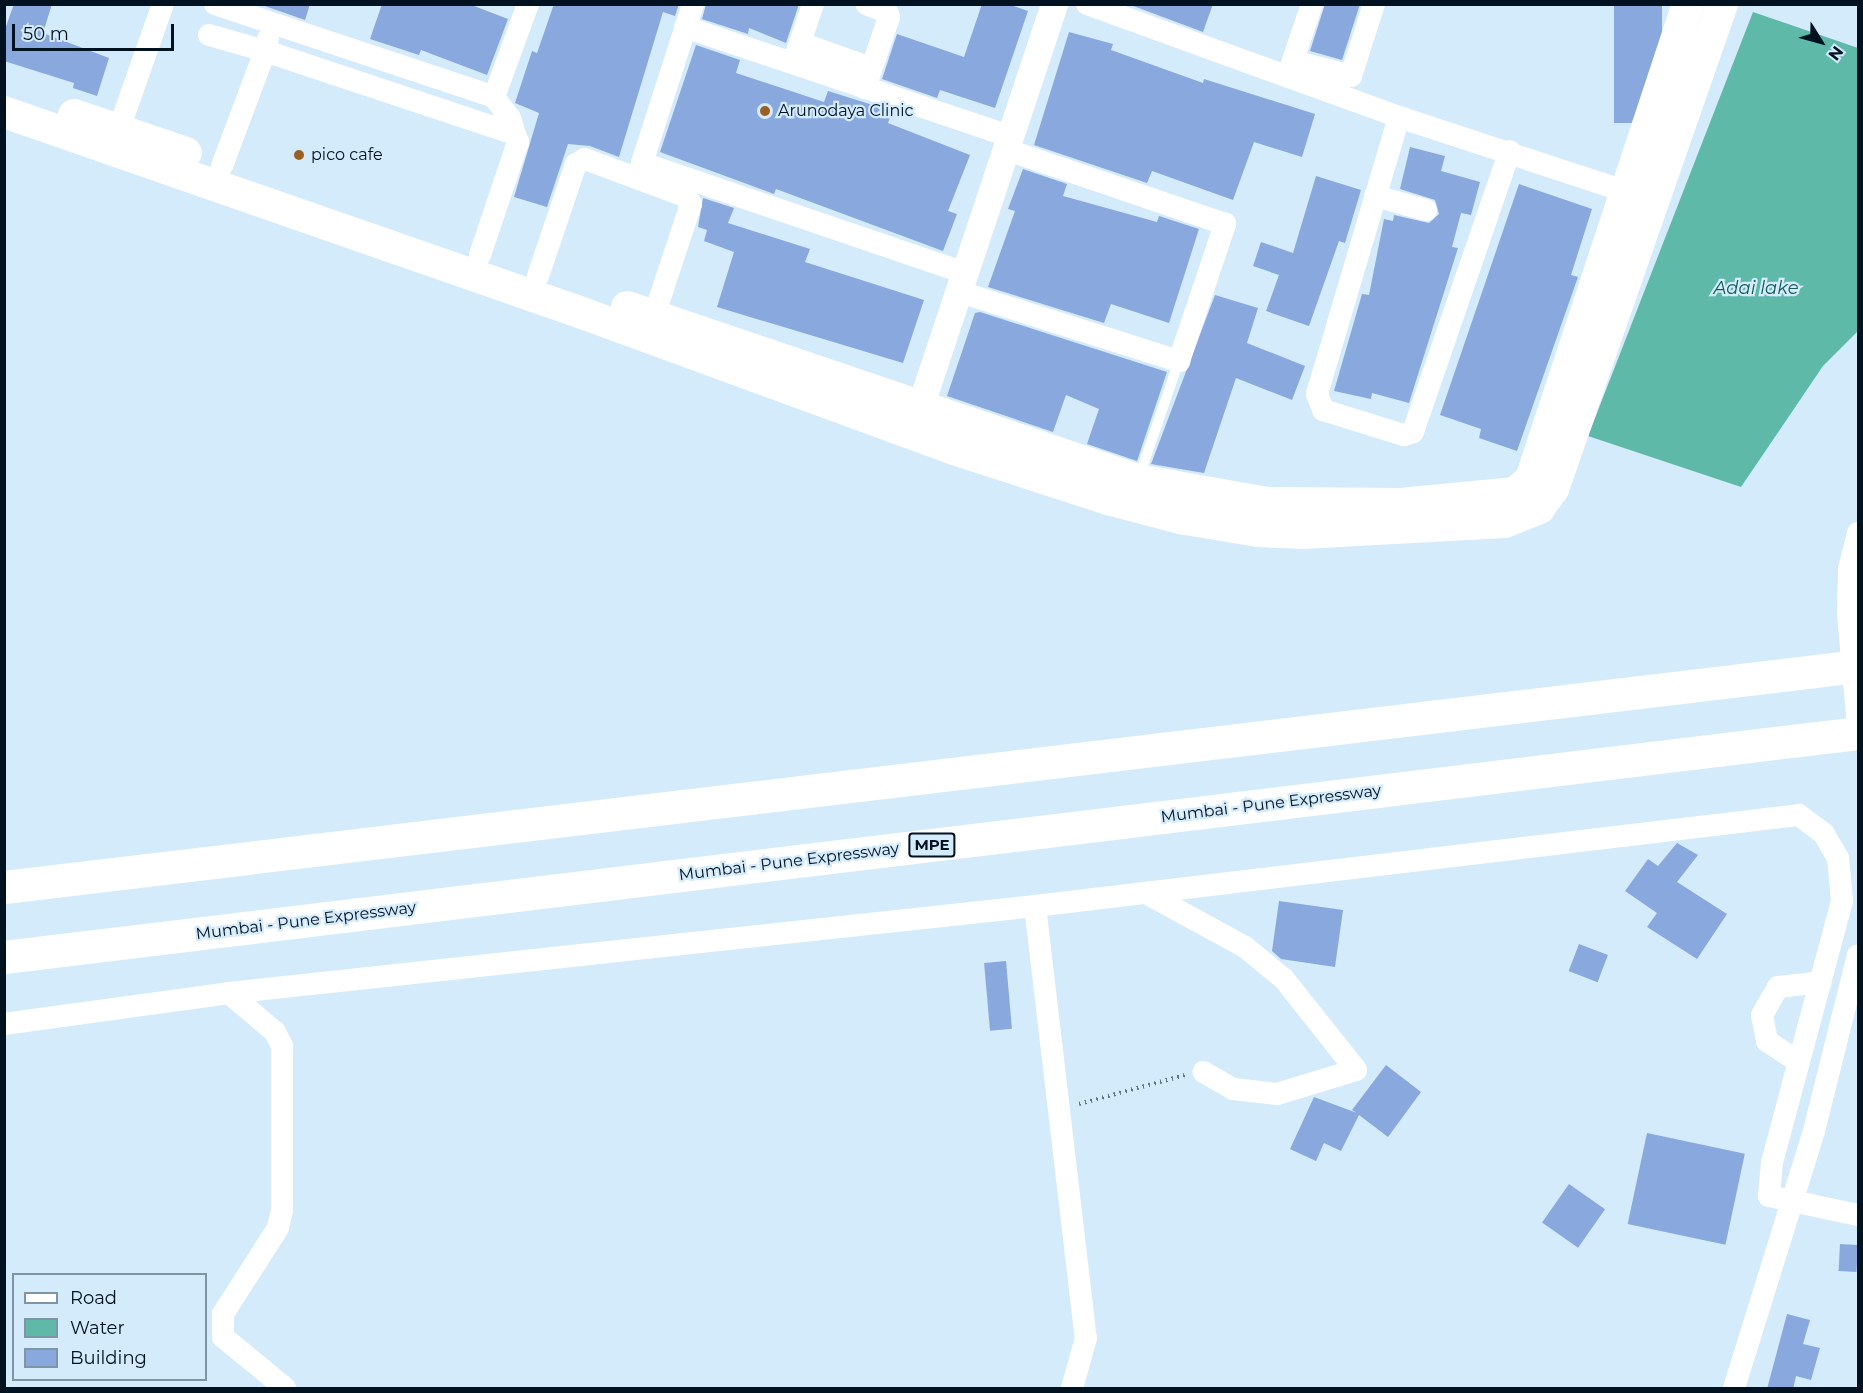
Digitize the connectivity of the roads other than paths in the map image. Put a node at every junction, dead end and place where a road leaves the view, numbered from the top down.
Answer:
1 (162, 4) edge
2 (215, 4) edge
3 (693, 4) edge
4 (813, 4) edge
5 (866, 4) edge
6 (1054, 4) edge
7 (1087, 4) edge
8 (1312, 4) edge
9 (1374, 4) edge
10 (1689, 4) edge
11 (1722, 4) edge
12 (525, 5) edge
13 (273, 23) junction
14 (686, 27) junction
15 (209, 35) dead end
16 (264, 51) junction
17 (797, 53) junction
18 (1290, 69) junction
19 (868, 78) junction
20 (4, 93) edge
21 (494, 98) junction
22 (4, 112) edge
23 (1399, 117) junction
24 (1449, 132) junction
25 (515, 134) junction
26 (1423, 136) dead end
27 (115, 140) junction
28 (1010, 144) junction
29 (1510, 151) junction
30 (222, 166) junction
31 (1376, 196) junction
32 (1639, 196) junction
33 (1426, 210) dead end
34 (480, 255) junction
35 (538, 276) junction
36 (963, 282) junction
37 (654, 316) junction
38 (1179, 361) junction
39 (916, 420) junction
40 (1138, 480) junction
41 (1858, 533) edge
42 (1858, 666) edge
43 (1858, 725) edge
44 (1858, 733) edge
45 (4, 887) edge
46 (1146, 893) junction
47 (1035, 906) junction
48 (1858, 955) edge
49 (4, 957) edge
50 (1821, 982) junction
51 (229, 993) junction
52 (4, 1024) edge
53 (1799, 1062) junction
54 (1204, 1072) road end
55 (1791, 1203) junction
56 (1858, 1215) edge
57 (285, 1389) edge
58 (1072, 1389) edge
59 (1734, 1389) edge

1 - 27 street
2 - 13 street
3 - 14 street
4 - 17 street
5 - 19 street
6 - 28 street
7 - 18 street
8 - 18 street
9 - 18 street
10 - 32 main road
11 - 32 main road
12 - 21 street
13 - 16 street
13 - 21 street
14 - 17 street
14 - 36 street
15 - 16 street
16 - 25 street
16 - 30 street
17 - 19 street
18 - 23 street
19 - 28 street
20 - 27 main road
21 - 25 street
22 - 27 main road
23 - 24 street
23 - 31 street
24 - 26 street
24 - 29 street
25 - 34 street
27 - 30 main road
27 - 39 main road
28 - 36 street
28 - 38 street
29 - 31 street
29 - 32 street
30 - 34 main road
31 - 33 street
32 - 39 main road
32 - 40 main road
34 - 35 main road
35 - 37 main road
35 - 37 street
36 - 38 street
36 - 39 street
37 - 39 main road
38 - 40 lane
39 - 40 main road
41 - 43 street
42 - 45 highway
44 - 49 highway, Mumbai - Pune Expressway / MPE
46 - 47 street
46 - 50 street
46 - 54 street
47 - 51 street
47 - 58 street
48 - 55 street
50 - 53 street
50 - 53 street
51 - 52 street
51 - 57 street
53 - 55 street
55 - 56 street
55 - 59 street

